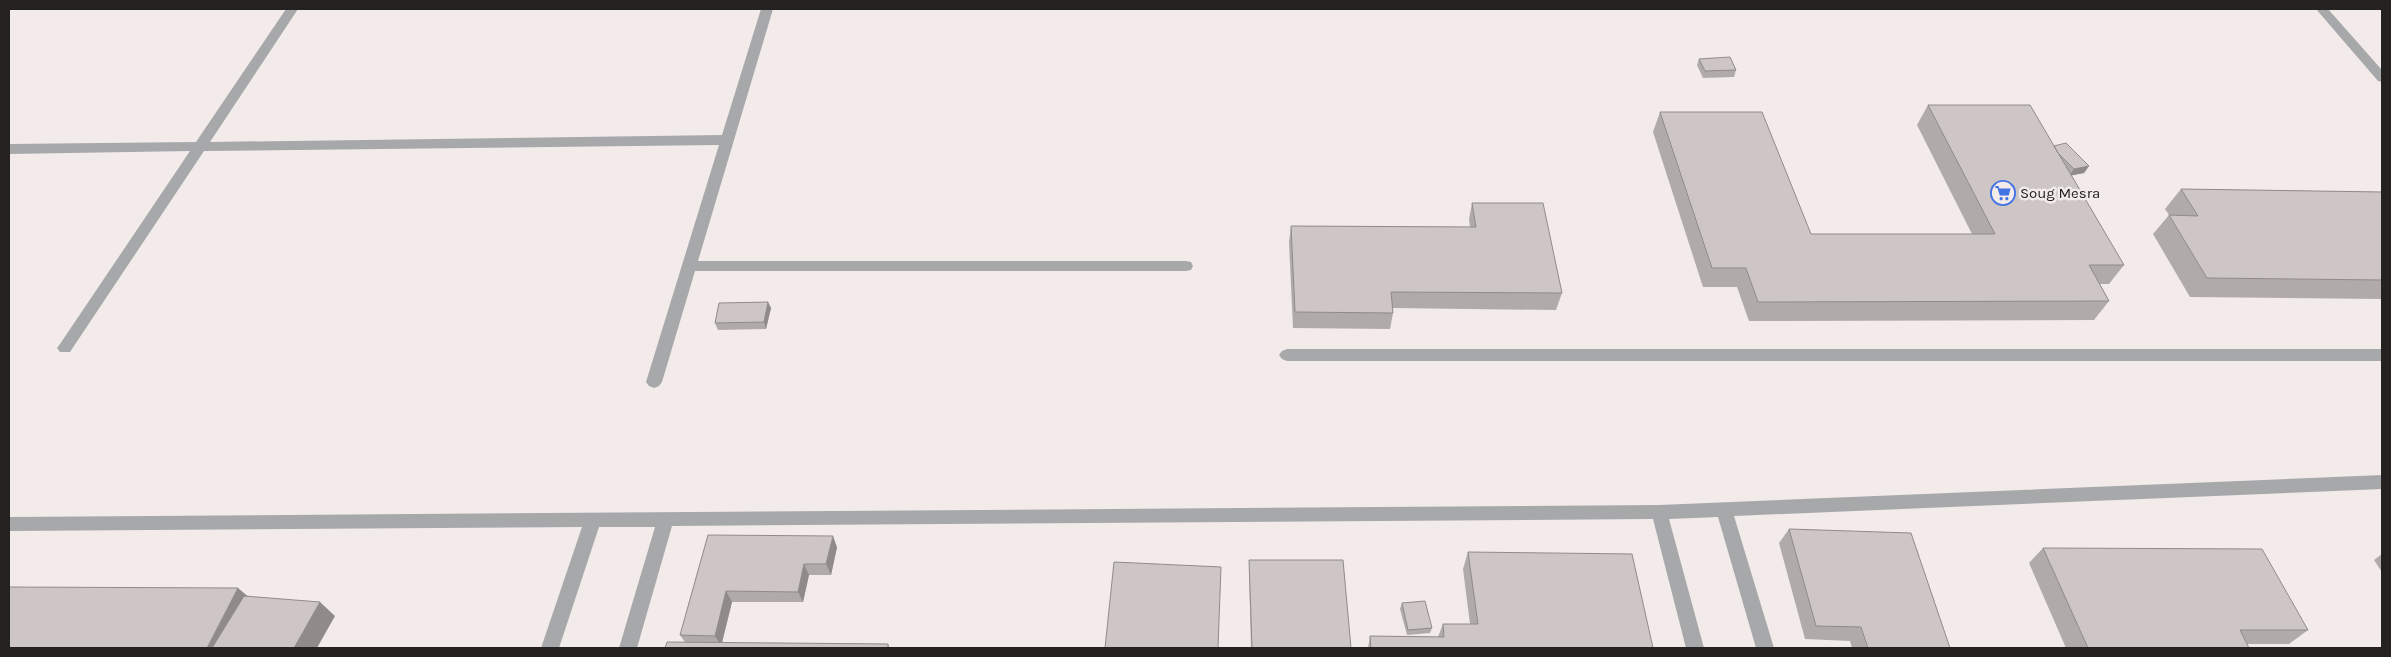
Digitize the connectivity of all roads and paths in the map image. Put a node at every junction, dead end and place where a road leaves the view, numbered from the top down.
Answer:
1 (292, 9) edge
2 (767, 9) edge
3 (2322, 9) edge
4 (2382, 78) edge
5 (727, 140) junction
6 (200, 147) junction
7 (9, 149) edge
8 (689, 266) junction
9 (1186, 266) dead end
10 (64, 348) dead end
11 (1287, 355) dead end
12 (2382, 355) edge
13 (654, 382) dead end
14 (2382, 482) edge
15 (1724, 510) junction
16 (1659, 512) junction
17 (666, 519) junction
18 (594, 520) junction
19 (9, 524) edge
20 (550, 648) edge
21 (628, 648) edge
22 (1695, 648) edge
23 (1765, 648) edge

1 - 6 street
2 - 5 street
3 - 4 street
5 - 6 street
5 - 8 street
6 - 7 street
6 - 10 street
8 - 9 street
8 - 13 street
11 - 12 street
14 - 15 street
15 - 16 street
15 - 23 street
16 - 17 street
16 - 22 street
17 - 18 street
17 - 21 street
18 - 19 street
18 - 20 street

